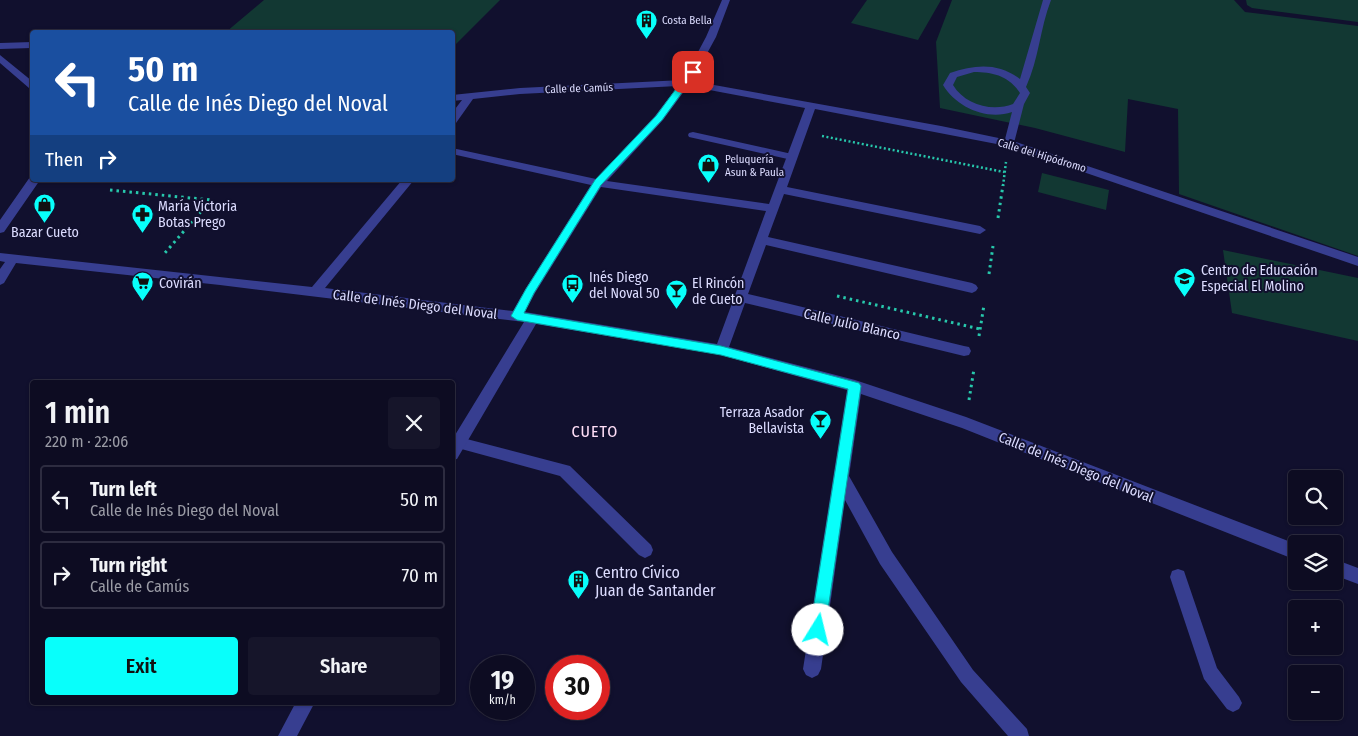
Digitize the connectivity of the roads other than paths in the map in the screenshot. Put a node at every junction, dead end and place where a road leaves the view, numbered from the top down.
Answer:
1 (726, 0) edge
2 (1048, 0) edge
3 (30, 45) edge
4 (0, 46) edge
5 (0, 58) edge
6 (686, 83) junction
7 (30, 84) edge
8 (1021, 87) junction
9 (471, 95) junction
10 (455, 98) edge
11 (811, 105) junction
12 (1019, 105) junction
13 (455, 118) edge
14 (693, 135) dead end
15 (1009, 143) junction
16 (455, 152) edge
17 (792, 157) junction
18 (33, 182) edge
19 (406, 182) edge
20 (598, 183) junction
21 (780, 189) junction
22 (773, 208) junction
23 (0, 228) edge
24 (980, 230) dead end
25 (762, 240) junction
26 (0, 257) edge
27 (13, 258) junction
28 (1358, 262) edge
29 (0, 280) edge
30 (972, 288) dead end
31 (315, 292) junction
32 (740, 297) junction
33 (517, 316) junction
34 (532, 320) junction
35 (721, 350) junction
36 (964, 350) dead end
37 (855, 386) junction
38 (456, 448) edge
39 (841, 477) junction
40 (1288, 549) edge
41 (645, 550) dead end
42 (1343, 570) edge
43 (1178, 576) dead end
44 (1358, 576) edge
45 (812, 669) dead end
46 (1233, 703) dead end
47 (304, 705) edge
48 (287, 736) edge
49 (1020, 736) edge

1 - 6 street
2 - 8 street
3 - 4 street
5 - 7 street
6 - 9 street, Calle de Camús
6 - 11 street, Calle del Hipódromo
6 - 20 street
8 - 12 street
8 - 12 street
9 - 10 street, Calle de Camús
9 - 13 street
11 - 15 street, Calle del Hipódromo
11 - 17 street
12 - 15 street
14 - 17 street
15 - 28 street, Calle del Hipódromo
16 - 20 street
17 - 21 street
18 - 23 street
19 - 31 street
20 - 22 street
20 - 33 street
21 - 22 street
21 - 24 street
22 - 25 street
25 - 30 street
25 - 32 street
26 - 27 street, Calle de Inés Diego del Noval
27 - 29 street
27 - 31 street, Calle de Inés Diego del Noval
31 - 33 street, Calle de Inés Diego del Noval
32 - 35 street
32 - 36 street, Calle Julio Blanco
33 - 34 street, Calle de Inés Diego del Noval
34 - 35 street, Calle de Inés Diego del Noval
34 - 38 street
35 - 37 street, Calle de Inés Diego del Noval
37 - 39 street
37 - 40 street, Calle de Inés Diego del Noval
38 - 41 street
39 - 45 street
39 - 49 street
42 - 44 street
43 - 46 street
47 - 48 street

